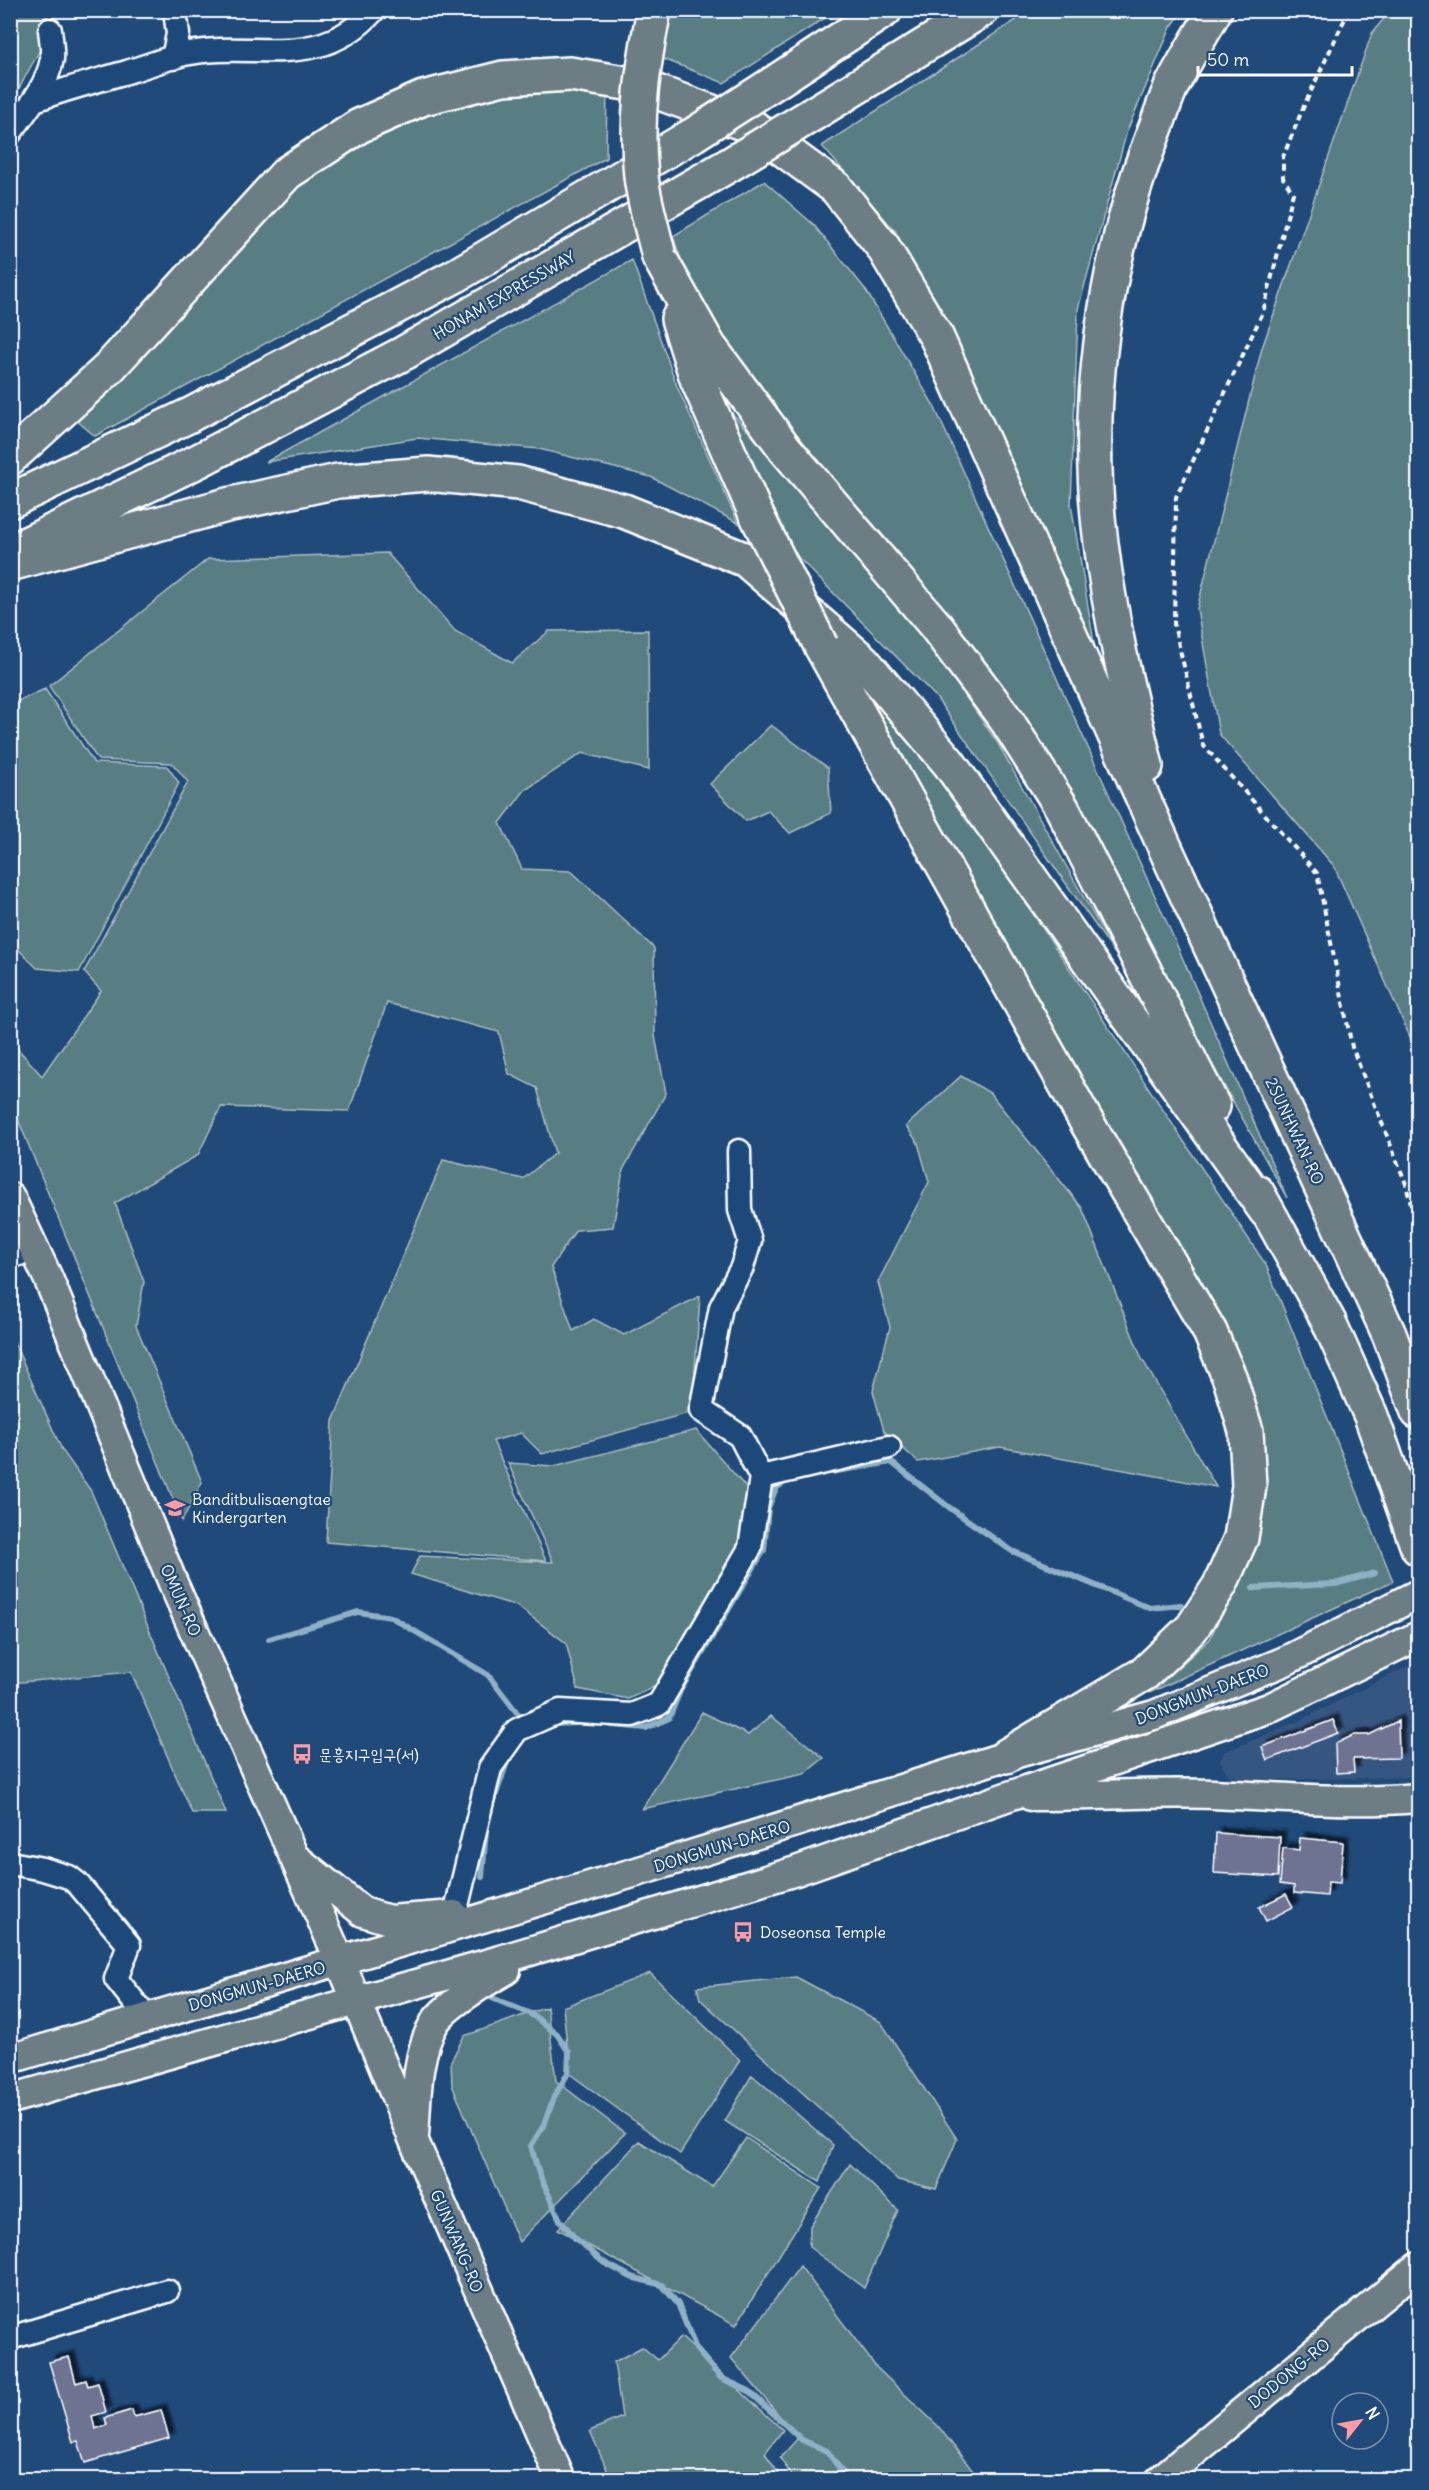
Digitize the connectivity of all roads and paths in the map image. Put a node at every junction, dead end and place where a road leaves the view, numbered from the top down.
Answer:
1 (175, 10) edge
2 (374, 10) edge
3 (654, 10) edge
4 (885, 10) edge
5 (982, 10) edge
6 (1215, 10) edge
7 (1350, 10) edge
8 (51, 30) dead end
9 (173, 58) junction
10 (34, 100) junction
11 (10, 133) edge
12 (659, 257) junction
13 (10, 458) edge
14 (10, 501) edge
15 (10, 552) edge
16 (10, 564) edge
17 (1167, 852) junction
18 (739, 1151) dead end
19 (10, 1197) edge
20 (1266, 1211) junction
21 (1419, 1236) edge
22 (22, 1253) edge
23 (1419, 1412) edge
24 (889, 1447) dead end
25 (761, 1477) junction
26 (1419, 1548) edge
27 (1419, 1594) edge
28 (1419, 1636) edge
29 (1005, 1756) junction
30 (1006, 1797) junction
31 (1419, 1798) edge
32 (294, 1857) junction
33 (10, 1863) edge
34 (511, 1910) junction
35 (455, 1914) junction
36 (544, 1947) junction
37 (340, 1961) junction
38 (357, 2002) junction
39 (147, 2018) junction
40 (10, 2059) edge
41 (10, 2099) edge
42 (414, 2141) junction
43 (1419, 2267) edge
44 (167, 2291) dead end
45 (10, 2338) edge
46 (561, 2480) edge
47 (1160, 2480) edge

1 - 9 street
2 - 9 street
3 - 12 highway, bridge
4 - 14 highway, bridge
5 - 15 highway, HONAM EXPRESSWAY, bridge
6 - 17 highway
7 - 21 path
8 - 10 street
9 - 10 street
10 - 11 street
12 - 20 highway
12 - 29 highway, bridge
13 - 17 highway
16 - 20 highway
17 - 23 highway, 2SUNHWAN-RO
18 - 25 street
19 - 22 main road, OMUN-RO
20 - 26 highway
22 - 32 main road, OMUN-RO
24 - 25 street
25 - 35 street
27 - 29 main road, DONGMUN-DAERO
28 - 30 main road, DONGMUN-DAERO
29 - 34 main road, DONGMUN-DAERO
30 - 31 main road, DONGMUN-DAERO
30 - 36 main road, DONGMUN-DAERO
32 - 35 main road
32 - 37 main road, OMUN-RO
33 - 39 street
34 - 35 main road
34 - 37 main road, DONGMUN-DAERO
36 - 38 main road, DONGMUN-DAERO
36 - 42 main road
37 - 38 main road, OMUN-RO
37 - 39 main road, DONGMUN-DAERO
38 - 41 main road, DONGMUN-DAERO
38 - 42 main road, GUNWANG-RO
39 - 40 main road, DONGMUN-DAERO
42 - 46 main road, GUNWANG-RO
43 - 47 main road, DODONG-RO
44 - 45 street

